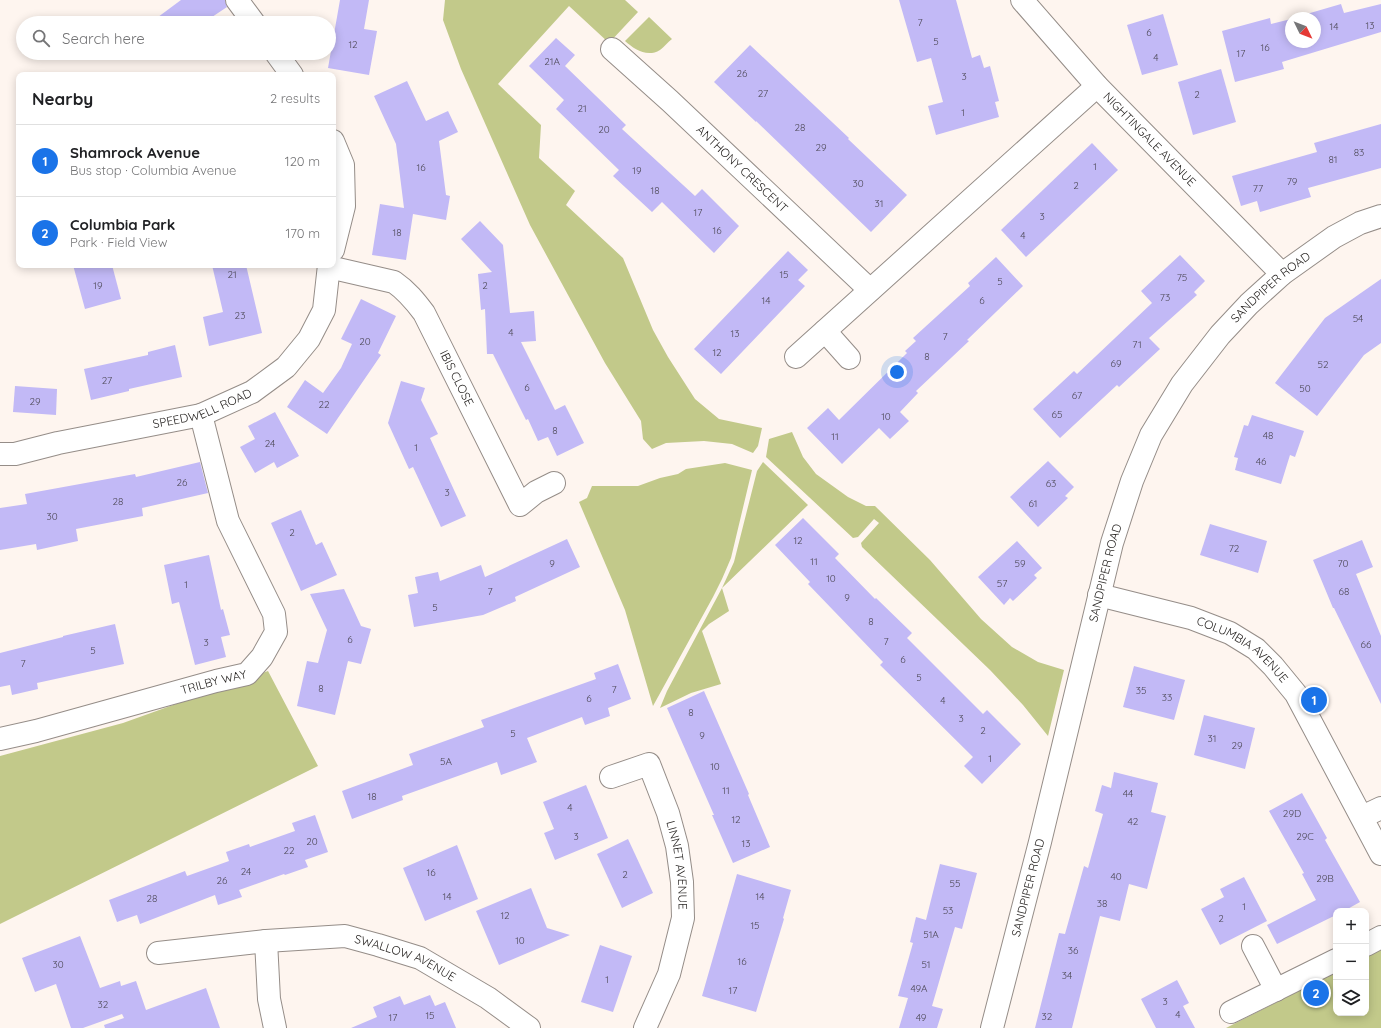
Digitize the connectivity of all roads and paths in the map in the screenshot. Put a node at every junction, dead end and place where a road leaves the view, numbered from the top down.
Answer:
1 (237, 0) edge
2 (1022, 0) edge
3 (249, 16) edge
4 (612, 49) dead end
5 (281, 60) edge
6 (290, 72) edge
7 (1098, 86) junction
8 (336, 148) edge
9 (1381, 216) edge
10 (336, 236) edge
11 (336, 264) edge
12 (328, 268) edge
13 (1282, 274) junction
14 (870, 290) junction
15 (825, 331) junction
16 (796, 357) dead end
17 (849, 358) dead end
18 (201, 415) junction
19 (0, 454) edge
20 (554, 483) dead end
21 (1099, 595) junction
22 (0, 739) edge
23 (611, 777) dead end
24 (1372, 812) edge
25 (1381, 854) edge
26 (1381, 937) edge
27 (266, 941) junction
28 (1368, 944) edge
29 (1253, 946) dead end
30 (158, 953) dead end
31 (1333, 962) edge
32 (1276, 990) junction
33 (1232, 1012) dead end
34 (276, 1028) edge
35 (529, 1028) edge
36 (645, 1028) edge
37 (992, 1028) edge

1 - 3 street
2 - 7 street, NIGHTINGALE AVENUE
4 - 14 street, ANTHONY CRESCENT
5 - 6 street
7 - 13 street, NIGHTINGALE AVENUE
7 - 14 street
8 - 10 street, SPEEDWELL ROAD
9 - 13 street, SANDPIPER ROAD
11 - 20 street, IBIS CLOSE
12 - 18 street, SPEEDWELL ROAD
13 - 21 street, SANDPIPER ROAD
14 - 15 street
15 - 16 street
15 - 17 street
18 - 19 street, SPEEDWELL ROAD
18 - 22 street, TRILBY WAY
21 - 24 street, COLUMBIA AVENUE
21 - 37 street, SANDPIPER ROAD
23 - 36 street, LINNET AVENUE
24 - 25 street, COLUMBIA AVENUE
26 - 28 street
27 - 30 street, SWALLOW AVENUE
27 - 34 street
27 - 35 street, SWALLOW AVENUE
29 - 32 street
31 - 32 street
32 - 33 street

